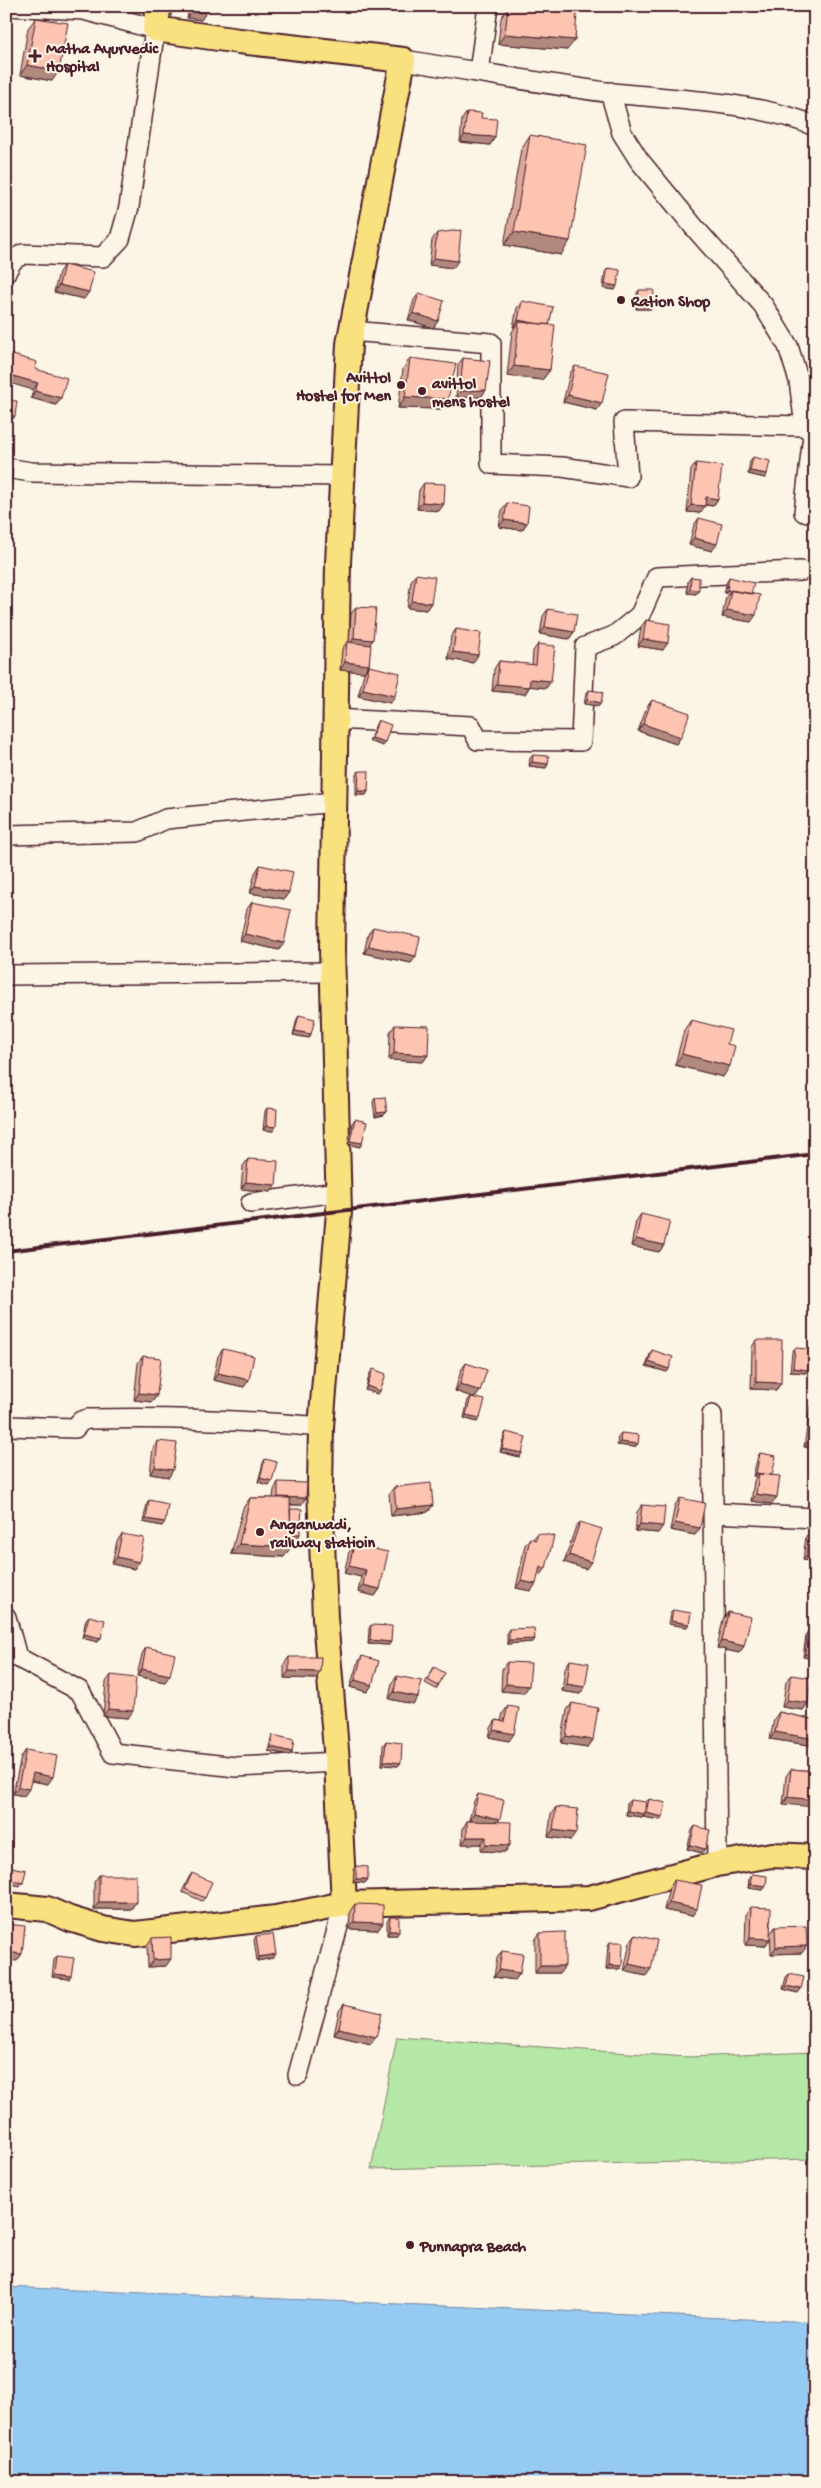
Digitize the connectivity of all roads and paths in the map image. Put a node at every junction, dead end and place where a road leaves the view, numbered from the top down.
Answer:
1 (6, 6) edge
2 (488, 6) edge
3 (157, 18) edge
4 (403, 60) junction
5 (478, 72) junction
6 (610, 92) junction
7 (795, 118) junction
8 (815, 120) edge
9 (815, 126) edge
10 (15, 253) edge
11 (6, 272) edge
12 (352, 331) junction
13 (811, 432) edge
14 (6, 468) edge
15 (342, 476) junction
16 (804, 512) dead end
17 (801, 571) dead end
18 (334, 719) junction
19 (334, 802) junction
20 (6, 835) edge
21 (332, 972) junction
22 (6, 975) edge
23 (338, 1192) junction
24 (251, 1203) dead end
25 (712, 1415) dead end
26 (6, 1426) edge
27 (321, 1427) junction
28 (714, 1514) junction
29 (815, 1518) edge
30 (6, 1617) edge
31 (337, 1762) junction
32 (815, 1857) edge
33 (717, 1864) junction
34 (344, 1904) junction
35 (6, 1905) edge
36 (298, 2075) dead end

1 - 3 street
2 - 5 street
3 - 4 main road
3 - 10 street
4 - 5 street
4 - 12 main road
5 - 6 street
6 - 7 street
6 - 13 street
7 - 8 street
7 - 9 street
10 - 11 street
12 - 13 street
12 - 15 main road
13 - 16 street
14 - 15 street
15 - 18 main road
17 - 18 street
18 - 19 main road
19 - 20 street
19 - 21 main road
21 - 22 street
21 - 23 main road
23 - 24 street
23 - 27 main road
25 - 28 street
26 - 27 street
27 - 31 main road
28 - 29 street
28 - 33 street
30 - 31 street
31 - 34 main road
32 - 33 main road
33 - 34 main road
34 - 35 main road
34 - 36 street

